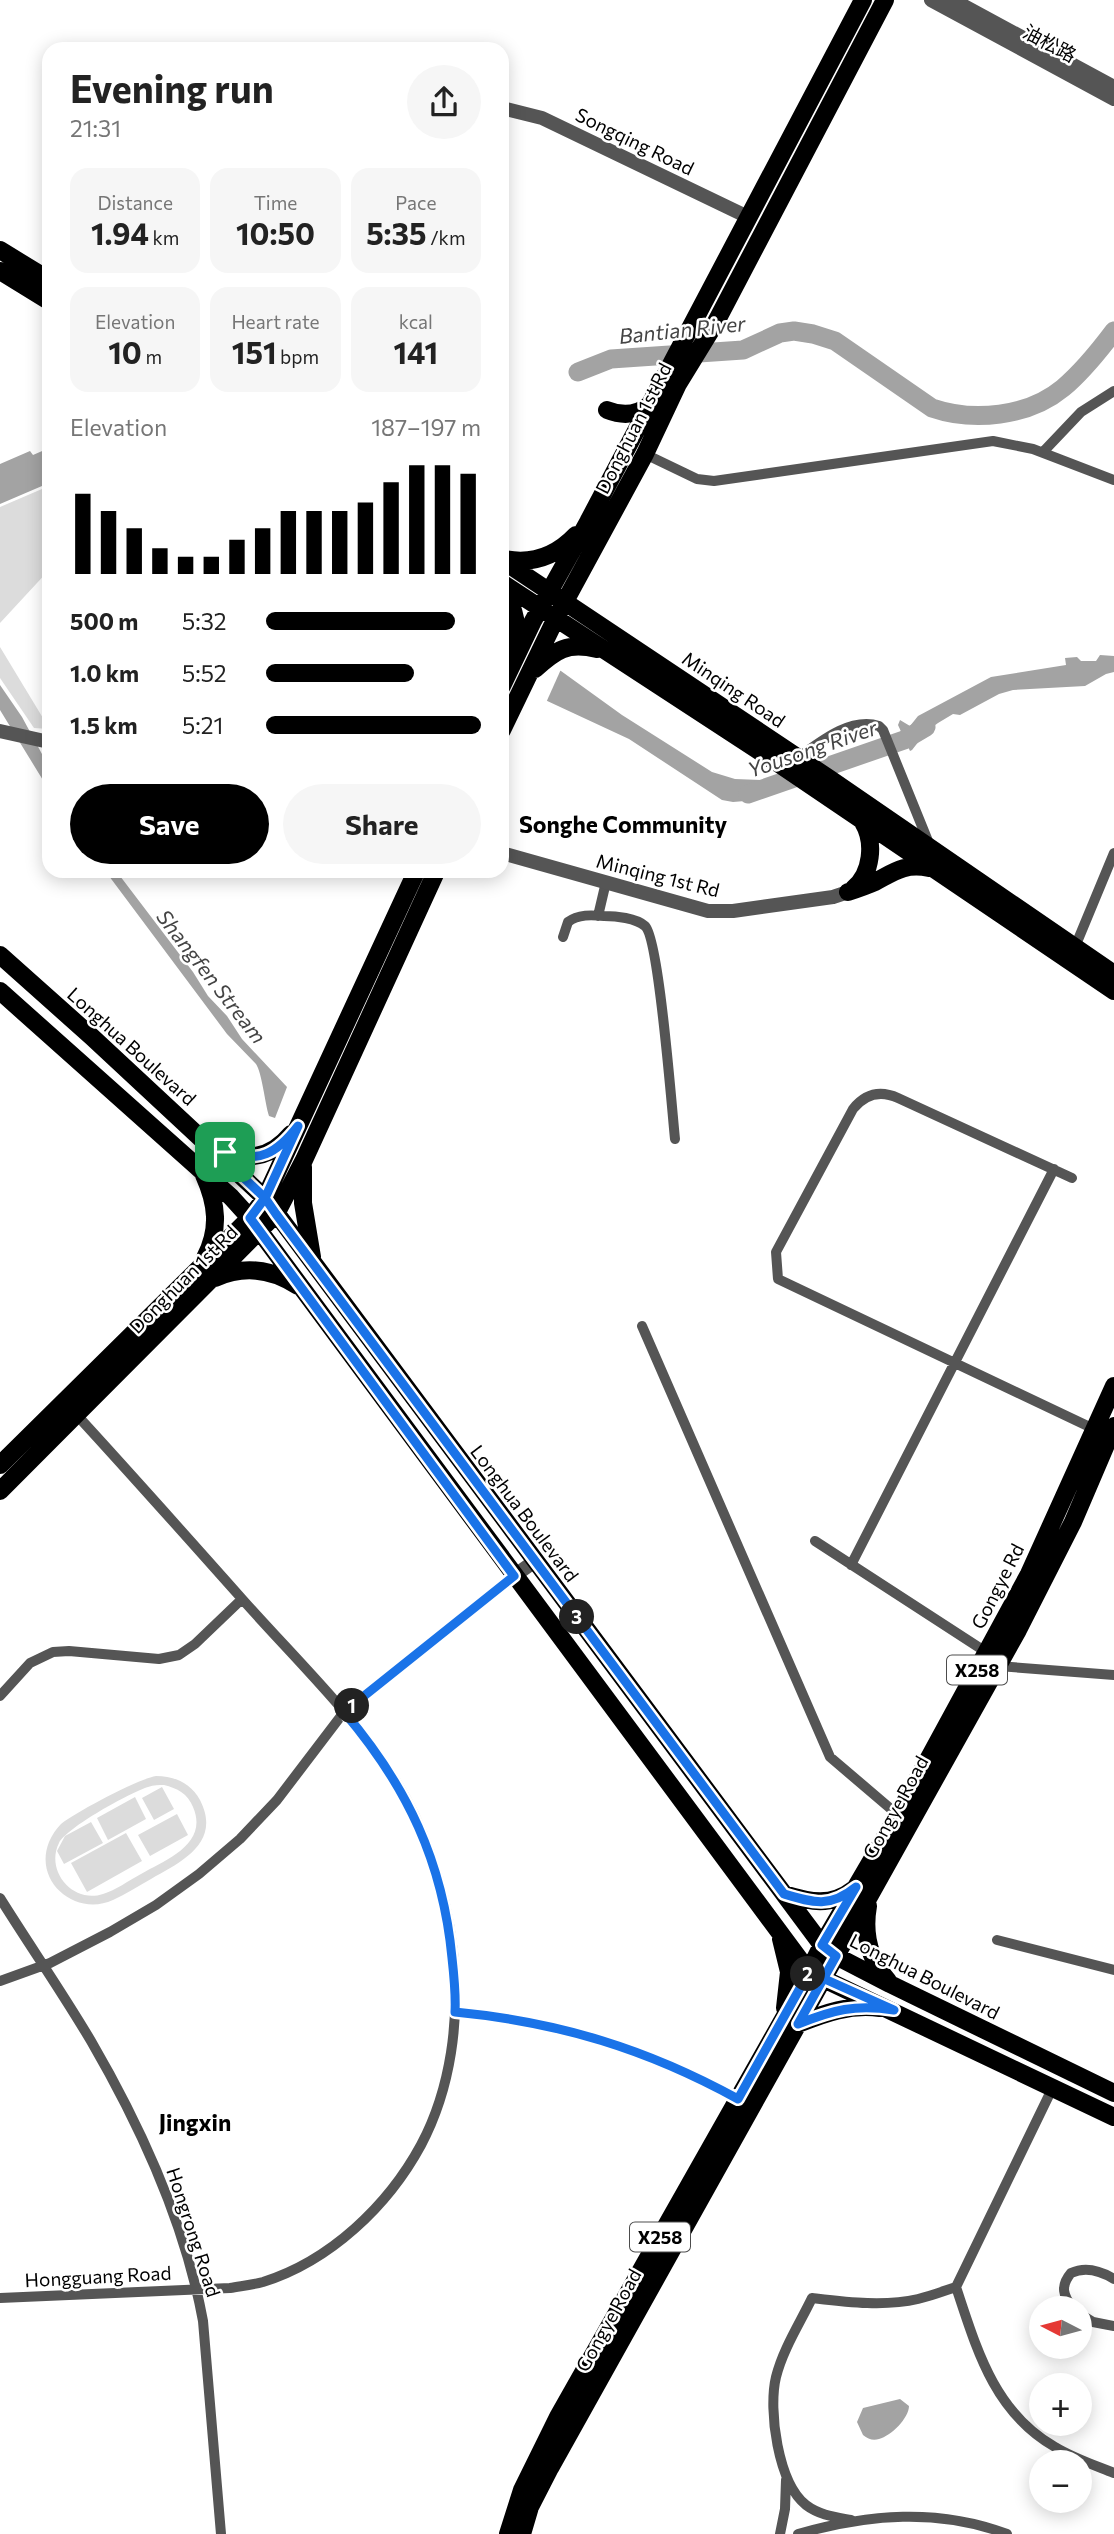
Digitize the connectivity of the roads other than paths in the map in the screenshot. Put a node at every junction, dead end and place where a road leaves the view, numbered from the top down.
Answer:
1 (885, 0) edge
2 (931, 0) edge
3 (953, 0) edge
4 (861, 2) edge
5 (1114, 87) edge
6 (1114, 99) edge
7 (509, 110) edge
8 (748, 217) junction
9 (0, 250) edge
10 (0, 271) edge
11 (42, 276) edge
12 (42, 297) edge
13 (1114, 391) edge
14 (649, 405) junction
15 (607, 410) dead end
16 (1043, 453) junction
17 (645, 454) junction
18 (1114, 480) edge
19 (588, 522) junction
20 (509, 560) edge
21 (509, 564) edge
22 (509, 587) edge
23 (558, 596) junction
24 (509, 603) edge
25 (541, 608) junction
26 (556, 618) junction
27 (519, 642) junction
28 (607, 652) junction
29 (545, 654) junction
30 (509, 670) edge
31 (509, 716) edge
32 (2, 731) edge
33 (42, 740) edge
34 (798, 758) junction
35 (863, 822) junction
36 (932, 849) junction
37 (509, 855) edge
38 (1113, 860) edge
39 (933, 870) junction
40 (413, 878) edge
41 (433, 878) edge
42 (606, 882) junction
43 (848, 892) junction
44 (598, 915) junction
45 (564, 937) dead end
46 (1075, 947) junction
47 (0, 956) edge
48 (1114, 974) edge
49 (0, 991) edge
50 (1114, 991) edge
51 (675, 1139) dead end
52 (206, 1142) junction
53 (286, 1144) junction
54 (304, 1160) junction
55 (1054, 1169) junction
56 (202, 1171) junction
57 (1072, 1178) dead end
58 (265, 1198) junction
59 (276, 1214) junction
60 (255, 1225) junction
61 (314, 1264) junction
62 (206, 1273) junction
63 (303, 1290) junction
64 (642, 1326) dead end
65 (955, 1363) junction
66 (1114, 1386) edge
67 (64, 1401) junction
68 (77, 1415) junction
69 (1114, 1426) edge
70 (1094, 1429) junction
71 (0, 1465) edge
72 (0, 1490) edge
73 (815, 1541) dead end
74 (535, 1561) junction
75 (851, 1565) junction
76 (514, 1576) junction
77 (242, 1599) junction
78 (992, 1659) junction
79 (1114, 1675) edge
80 (0, 1696) edge
81 (344, 1712) junction
82 (898, 1815) junction
83 (863, 1891) junction
84 (784, 1894) junction
85 (0, 1898) edge
86 (780, 1932) junction
87 (997, 1940) dead end
88 (829, 1950) junction
89 (43, 1966) junction
90 (1114, 1970) edge
91 (816, 1975) junction
92 (0, 1981) edge
93 (890, 1984) junction
94 (894, 2010) junction
95 (455, 2012) junction
96 (798, 2024) junction
97 (775, 2035) junction
98 (1053, 2087) junction
99 (1114, 2094) edge
100 (738, 2099) junction
101 (1114, 2117) edge
102 (1114, 2279) edge
103 (956, 2287) junction
104 (197, 2289) junction
105 (1065, 2296) edge
106 (0, 2298) edge
107 (1092, 2321) edge
108 (1114, 2326) edge
109 (1114, 2473) edge
110 (786, 2477) junction
111 (523, 2505) junction
112 (852, 2520) junction
113 (221, 2534) edge
114 (494, 2534) edge
115 (508, 2534) edge
116 (522, 2534) edge
117 (530, 2534) edge
118 (780, 2534) edge
119 (799, 2534) edge
120 (1007, 2534) edge

1 - 17 main road, Donghuan 1st Rd
2 - 6 street, 油松路
3 - 5 street, 油松路
4 - 8 main road, Donghuan 1st Rd
7 - 8 street, Songqing Road
8 - 14 main road, Donghuan 1st Rd
9 - 11 main road
10 - 12 main road
13 - 16 street
14 - 15 main road
14 - 19 main road, Donghuan 1st Rd
16 - 17 street
16 - 18 street
17 - 23 main road, Donghuan 1st Rd
19 - 20 main road
19 - 23 main road, Donghuan 1st Rd
21 - 23 main road, Minqing Road
22 - 25 main road, Minqing Road
23 - 25 main road, Donghuan 1st Rd
23 - 26 main road, Donghuan 1st Rd
23 - 34 main road, Minqing Road
24 - 27 main road
25 - 26 main road, Minqing Road
25 - 27 main road, Donghuan 1st Rd
26 - 28 main road, Minqing Road
26 - 29 main road, Donghuan 1st Rd
27 - 30 main road, Donghuan 1st Rd
28 - 29 main road
28 - 35 main road, Minqing Road
29 - 31 main road, Donghuan 1st Rd
32 - 33 street
34 - 36 main road, Minqing Road
34 - 36 street
35 - 39 main road, Minqing Road
35 - 43 main road
36 - 46 main road, Minqing Road
37 - 42 street, Minqing 1st Rd
38 - 46 street
39 - 43 main road
39 - 50 main road, Minqing Road
40 - 53 main road, Donghuan 1st Rd
41 - 54 main road, Donghuan 1st Rd
42 - 43 street, Minqing 1st Rd
42 - 44 street
44 - 45 street
44 - 51 street
46 - 48 main road, Minqing Road
47 - 52 main road, Longhua Boulevard
49 - 56 main road
52 - 53 main road
52 - 58 main road, Longhua Boulevard
53 - 58 main road, Donghuan 1st Rd
54 - 59 main road, Donghuan 1st Rd
54 - 61 main road
55 - 57 street
55 - 65 street
55 - 65 street
56 - 60 main road
56 - 62 main road
58 - 59 main road, Longhua Boulevard
58 - 60 main road, Donghuan 1st Rd
59 - 60 main road, Donghuan 1st Rd
59 - 61 main road, Longhua Boulevard
60 - 62 main road, Donghuan 1st Rd
60 - 63 main road
61 - 74 main road, Longhua Boulevard
62 - 63 main road
62 - 67 main road, Donghuan 1st Rd
62 - 68 main road, Donghuan 1st Rd
63 - 76 main road
64 - 82 street
65 - 70 street
65 - 75 street
66 - 70 main road, Gongye Rd / X258
67 - 68 street, Hongguang Road
67 - 71 main road, Donghuan 1st Rd
68 - 72 main road, Donghuan 1st Rd
68 - 77 street, Hongguang Road
69 - 78 main road, Gongye Road / X258
70 - 78 main road, Gongye Rd / X258
73 - 75 street
74 - 76 street
74 - 84 main road, Longhua Boulevard
75 - 78 street
76 - 81 street
76 - 86 main road
77 - 80 street
77 - 81 street, Hongguang Road
78 - 79 street
78 - 82 main road, Gongye Rd / X258
78 - 83 main road, Gongye Road / X258
81 - 89 street
81 - 95 street, Hongguang Road
82 - 83 main road, Gongye Rd / X258
83 - 84 main road
83 - 88 main road, Gongye Rd / X258
83 - 93 main road
84 - 88 main road, Longhua Boulevard
85 - 89 street, Hongrong Road
86 - 91 main road
86 - 97 main road
87 - 90 street
88 - 91 main road, Gongye Road / X258
88 - 93 main road, Longhua Boulevard
89 - 92 street
89 - 104 street, Hongrong Road
91 - 94 main road
91 - 96 main road, Gongye Road / X258
91 - 97 main road, Gongye Road / X258
93 - 99 main road, Longhua Boulevard
94 - 96 main road
94 - 98 main road
95 - 100 street
95 - 104 street, Hongguang Road
96 - 111 main road, Gongye Road / X258
97 - 100 main road, Gongye Road / X258
98 - 101 main road
98 - 103 street
100 - 111 main road, Gongye Road / X258
102 - 105 street
103 - 109 street
103 - 110 street
104 - 106 street, Hongguang Road
104 - 113 street, Hongrong Road
107 - 108 street
110 - 112 street
110 - 118 street
111 - 114 main road
111 - 115 main road, Gongye Road / X258
111 - 116 main road, Gongye Road / X258
111 - 117 main road
112 - 119 street
112 - 120 street

